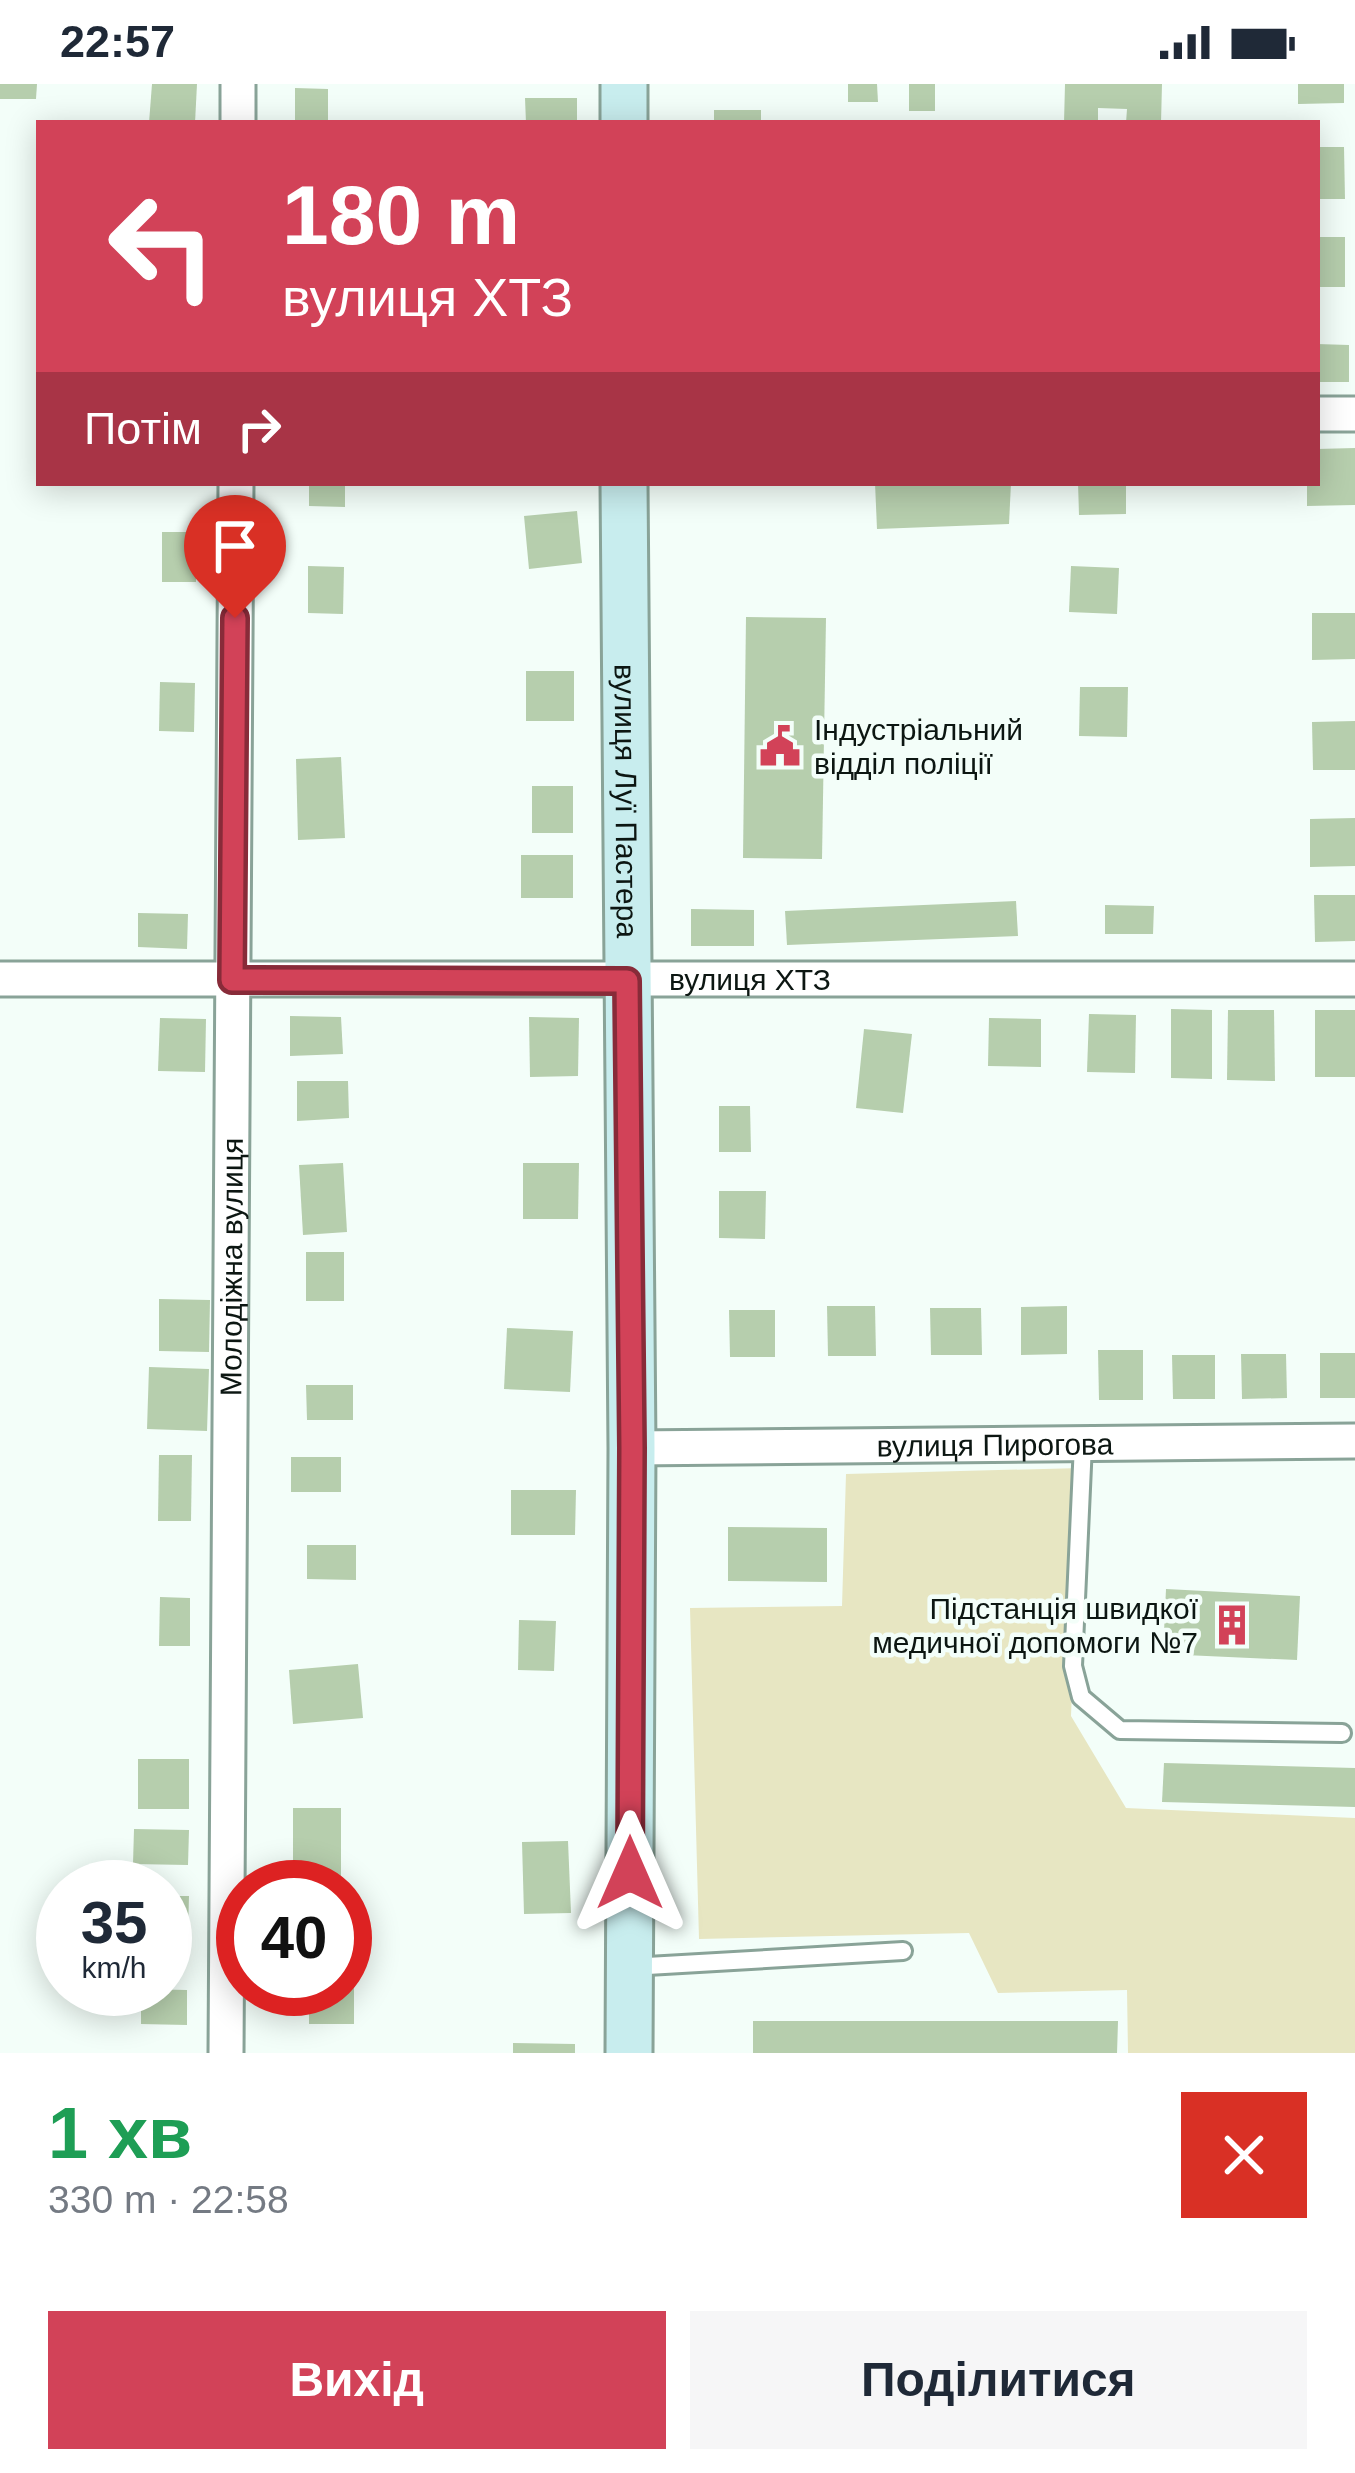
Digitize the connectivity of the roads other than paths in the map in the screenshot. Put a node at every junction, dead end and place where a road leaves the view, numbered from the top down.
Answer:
1 (238, 84) edge
2 (624, 84) edge
3 (238, 120) edge
4 (624, 120) edge
5 (1320, 414) edge
6 (1355, 414) edge
7 (236, 486) edge
8 (624, 486) edge
9 (0, 979) edge
10 (1355, 979) edge
11 (232, 980) junction
12 (627, 981) junction
13 (1355, 1441) edge
14 (1083, 1444) junction
15 (632, 1448) junction
16 (1342, 1733) dead end
17 (903, 1952) dead end
18 (629, 1967) junction
19 (226, 2053) edge
20 (628, 2053) edge

1 - 3 street
2 - 4 street
5 - 6 street
7 - 11 street, Молодіжна вулиця
8 - 12 street, вулиця Луї Пастера
9 - 11 street, вулиця ХТЗ
10 - 12 street, вулиця ХТЗ
11 - 12 street, вулиця ХТЗ
11 - 19 street, Молодіжна вулиця
12 - 15 street, вулиця Луї Пастера
13 - 14 street, вулиця Пирогова
14 - 15 street, вулиця Пирогова
14 - 16 lane
15 - 18 street, вулиця Луї Пастера
17 - 18 lane
18 - 20 street, вулиця Луї Пастера

